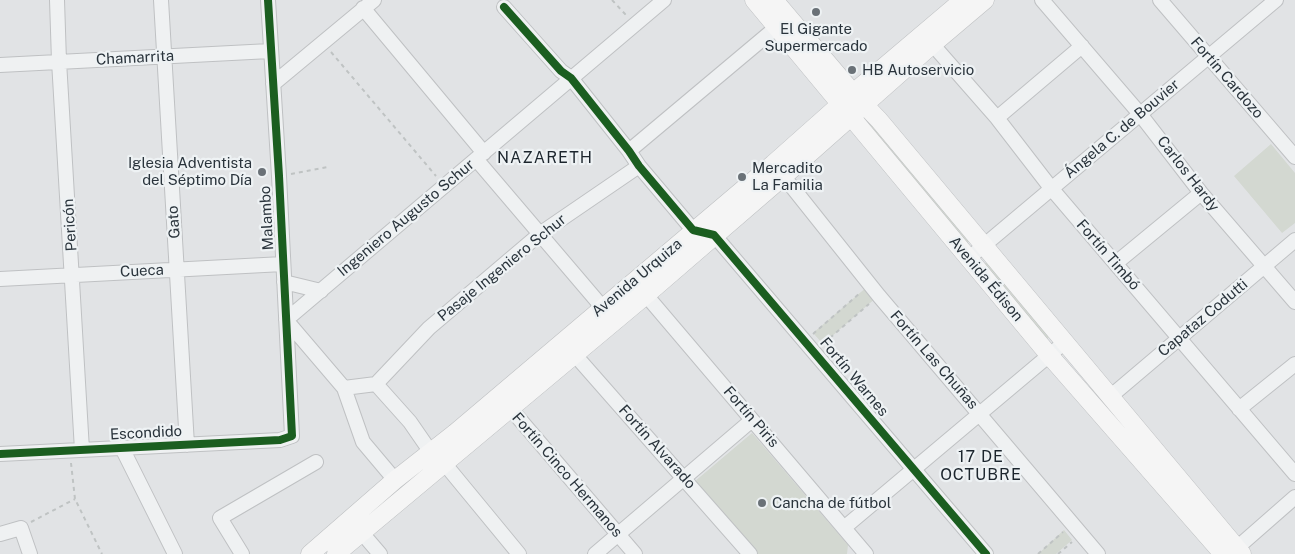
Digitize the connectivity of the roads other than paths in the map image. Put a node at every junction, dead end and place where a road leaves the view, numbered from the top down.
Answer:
1 (57, 0) edge
2 (161, 0) edge
3 (268, 0) edge
4 (664, 0) edge
5 (754, 0) edge
6 (774, 0) edge
7 (964, 0) edge
8 (985, 0) edge
9 (1042, 0) edge
10 (1160, 0) edge
11 (1276, 0) edge
12 (368, 4) edge
13 (504, 7) dead end
14 (783, 22) junction
15 (928, 39) junction
16 (1082, 46) junction
17 (270, 51) junction
18 (1208, 56) junction
19 (164, 57) junction
20 (59, 61) junction
21 (0, 65) edge
22 (572, 78) junction
23 (273, 84) junction
24 (853, 104) junction
25 (1140, 114) junction
26 (997, 118) junction
27 (629, 151) junction
28 (480, 156) junction
29 (1295, 157) edge
30 (640, 166) junction
31 (779, 170) junction
32 (1051, 188) junction
33 (1201, 193) junction
34 (693, 230) junction
35 (541, 232) junction
36 (714, 235) junction
37 (1295, 240) edge
38 (984, 246) junction
39 (969, 258) junction
40 (1116, 263) junction
41 (284, 264) junction
42 (1264, 266) junction
43 (177, 270) junction
44 (73, 275) junction
45 (0, 279) edge
46 (284, 282) junction
47 (634, 282) junction
48 (321, 290) junction
49 (646, 295) junction
50 (1295, 302) edge
51 (603, 308) junction
52 (286, 320) junction
53 (1179, 337) junction
54 (563, 340) junction
55 (1065, 342) junction
56 (574, 355) junction
57 (1049, 355) junction
58 (1295, 364) edge
59 (376, 384) junction
60 (344, 388) junction
61 (1111, 396) junction
62 (505, 402) junction
63 (1239, 409) junction
64 (980, 414) junction
65 (752, 420) junction
66 (292, 436) joint
67 (187, 445) junction
68 (122, 448) junction
69 (75, 450) junction
70 (430, 451) junction
71 (0, 454) edge
72 (316, 462) dead end
73 (444, 463) junction
74 (913, 470) junction
75 (1295, 474) edge
76 (685, 478) junction
77 (395, 480) junction
78 (1295, 497) edge
79 (356, 526) junction
80 (844, 527) junction
81 (0, 534) edge
82 (619, 535) junction
83 (1233, 552) edge
84 (864, 553) edge
85 (30, 554) edge
86 (175, 554) edge
87 (242, 554) edge
88 (310, 554) edge
89 (336, 554) edge
90 (380, 554) edge
91 (519, 554) edge
92 (595, 554) edge
93 (635, 554) edge
94 (750, 554) edge
95 (986, 554) edge
96 (1098, 554) edge

1 - 20 street, Pericón
2 - 19 street, Gato
3 - 17 street, Malambo
4 - 22 street, Ingeniero Augusto Schur
5 - 14 main road, Avenida Édison
6 - 14 main road, Avenida Édison
7 - 15 main road, Avenida Urquiza
8 - 15 main road, Avenida Urquiza
9 - 16 street, Carlos Hardy
10 - 18 street, Fortín Cardozo
11 - 18 street, Ángela C. de Bouvier
12 - 23 street
12 - 28 street
13 - 22 street
14 - 24 main road, Avenida Édison
14 - 27 street
15 - 24 main road, Avenida Urquiza
15 - 26 street, Fortín Timbó
16 - 25 street, Carlos Hardy
16 - 26 street
17 - 19 street, Chamarrita
17 - 23 street, Malambo
18 - 25 street, Ángela C. de Bouvier
18 - 29 street, Fortín Cardozo
19 - 20 street, Chamarrita
19 - 43 street, Gato
20 - 21 street, Chamarrita
20 - 44 street, Pericón
22 - 27 street
22 - 28 street, Ingeniero Augusto Schur
23 - 41 street, Malambo
24 - 31 main road, Avenida Urquiza
24 - 38 main road, Avenida Édison
24 - 39 main road, Avenida Édison
25 - 32 street, Ángela C. de Bouvier
25 - 33 street, Carlos Hardy
26 - 32 street, Fortín Timbó
27 - 30 street
28 - 35 street
28 - 48 street, Ingeniero Augusto Schur
30 - 34 street
30 - 35 street, Pasaje Ingeniero Schur
31 - 34 main road, Avenida Urquiza
31 - 36 main road, Avenida Urquiza
31 - 64 street, Fortín Las Chuñas
32 - 38 street, Ángela C. de Bouvier
32 - 40 street, Fortín Timbó
33 - 40 street
33 - 42 street, Carlos Hardy
34 - 36 street
34 - 47 main road, Avenida Urquiza
35 - 51 street
35 - 59 street, Pasaje Ingeniero Schur
36 - 49 main road, Avenida Urquiza
36 - 74 street, Fortín Warnes
37 - 42 street, Capataz Codutti
38 - 39 street, Ángela C. de Bouvier
38 - 55 main road, Avenida Édison
39 - 57 main road, Avenida Édison
40 - 53 street, Fortín Timbó
41 - 43 street, Cueca
41 - 46 street, Malambo
42 - 50 street, Carlos Hardy
42 - 53 street, Capataz Codutti
43 - 44 street, Cueca
43 - 67 street, Gato
44 - 45 street, Cueca
44 - 69 street, Pericón
46 - 48 street
46 - 52 street, Malambo
47 - 49 street, Fortín Piris
47 - 51 main road, Avenida Urquiza
48 - 52 street, Ingeniero Augusto Schur
49 - 56 main road, Avenida Urquiza
49 - 65 street, Fortín Piris
51 - 54 main road, Avenida Urquiza
52 - 60 street
52 - 66 street, Malambo
53 - 61 street, Capataz Codutti
53 - 63 street, Fortín Timbó
54 - 56 street, Fortín Alvarado
54 - 62 main road, Avenida Urquiza
55 - 57 street
55 - 61 main road, Avenida Édison
56 - 62 main road, Avenida Urquiza
56 - 76 street, Fortín Alvarado
57 - 64 street
57 - 83 main road, Avenida Édison
58 - 63 street
59 - 60 street
59 - 70 street
60 - 77 street
61 - 83 main road, Avenida Édison
62 - 70 main road, Avenida Urquiza
62 - 73 main road, Avenida Urquiza
62 - 82 street, Fortín Cinco Hermanos
63 - 75 street, Fortín Timbó
64 - 74 street
64 - 96 street, Fortín Las Chuñas
65 - 76 street
65 - 80 street, Fortín Piris
66 - 67 street, Escondido
67 - 68 street, Escondido
68 - 69 street, Escondido
68 - 86 street
69 - 71 street, Escondido
70 - 73 street
70 - 77 main road, Avenida Urquiza
72 - 87 street
73 - 79 main road, Avenida Urquiza
73 - 91 street
74 - 80 street
74 - 95 street, Fortín Warnes
76 - 82 street
76 - 94 street, Fortín Alvarado
77 - 79 main road, Avenida Urquiza
78 - 83 street
79 - 88 main road, Avenida Urquiza
79 - 89 main road, Avenida Urquiza
79 - 90 street
80 - 84 street, Fortín Piris
81 - 85 street
82 - 92 street
82 - 93 street, Fortín Cinco Hermanos

